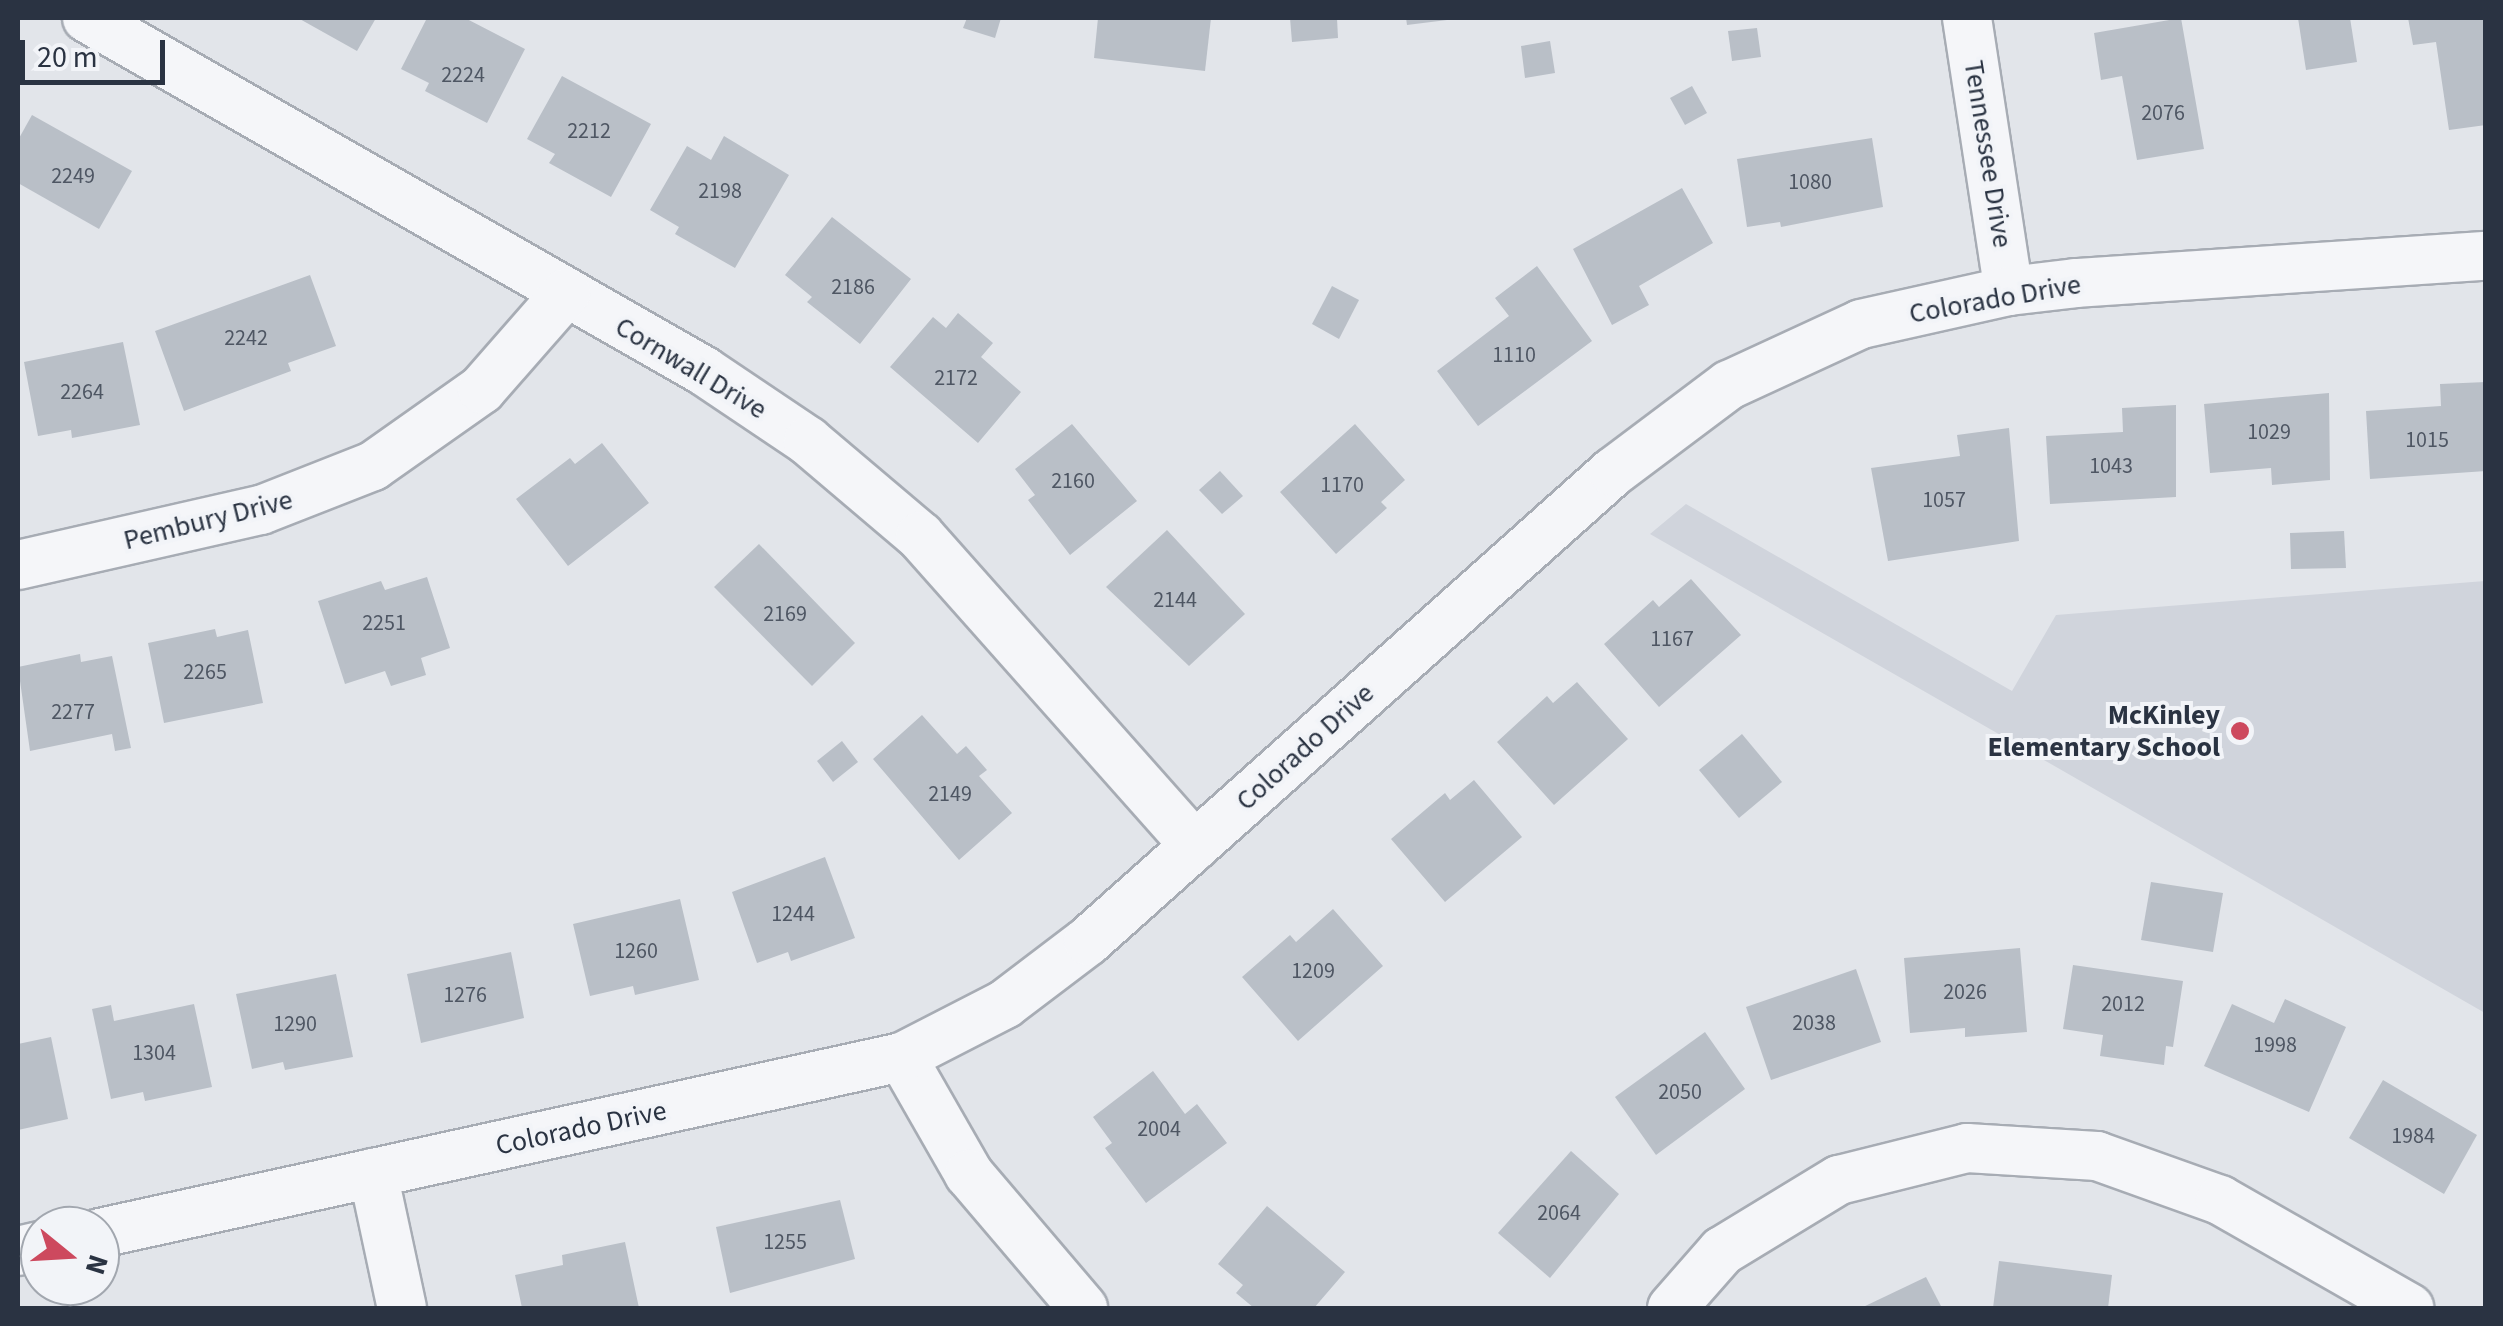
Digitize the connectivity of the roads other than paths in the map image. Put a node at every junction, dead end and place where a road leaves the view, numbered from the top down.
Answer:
1 (86, 18) edge
2 (1967, 18) edge
3 (2486, 256) edge
4 (2009, 291) junction
5 (566, 293) junction
6 (18, 565) edge
7 (1195, 846) junction
8 (902, 1057) junction
9 (373, 1173) junction
10 (120, 1229) edge
11 (402, 1308) edge
12 (1083, 1308) edge
13 (1672, 1308) edge
14 (2409, 1308) edge

1 - 5 street, Cornwall Drive
2 - 4 street, Tennessee Drive
3 - 4 street, Colorado Drive
4 - 7 street, Colorado Drive
5 - 6 street, Pembury Drive
5 - 7 street, Cornwall Drive
7 - 8 street, Colorado Drive
8 - 9 street, Colorado Drive
8 - 12 street
9 - 10 street, Colorado Drive
9 - 11 street
13 - 14 street

